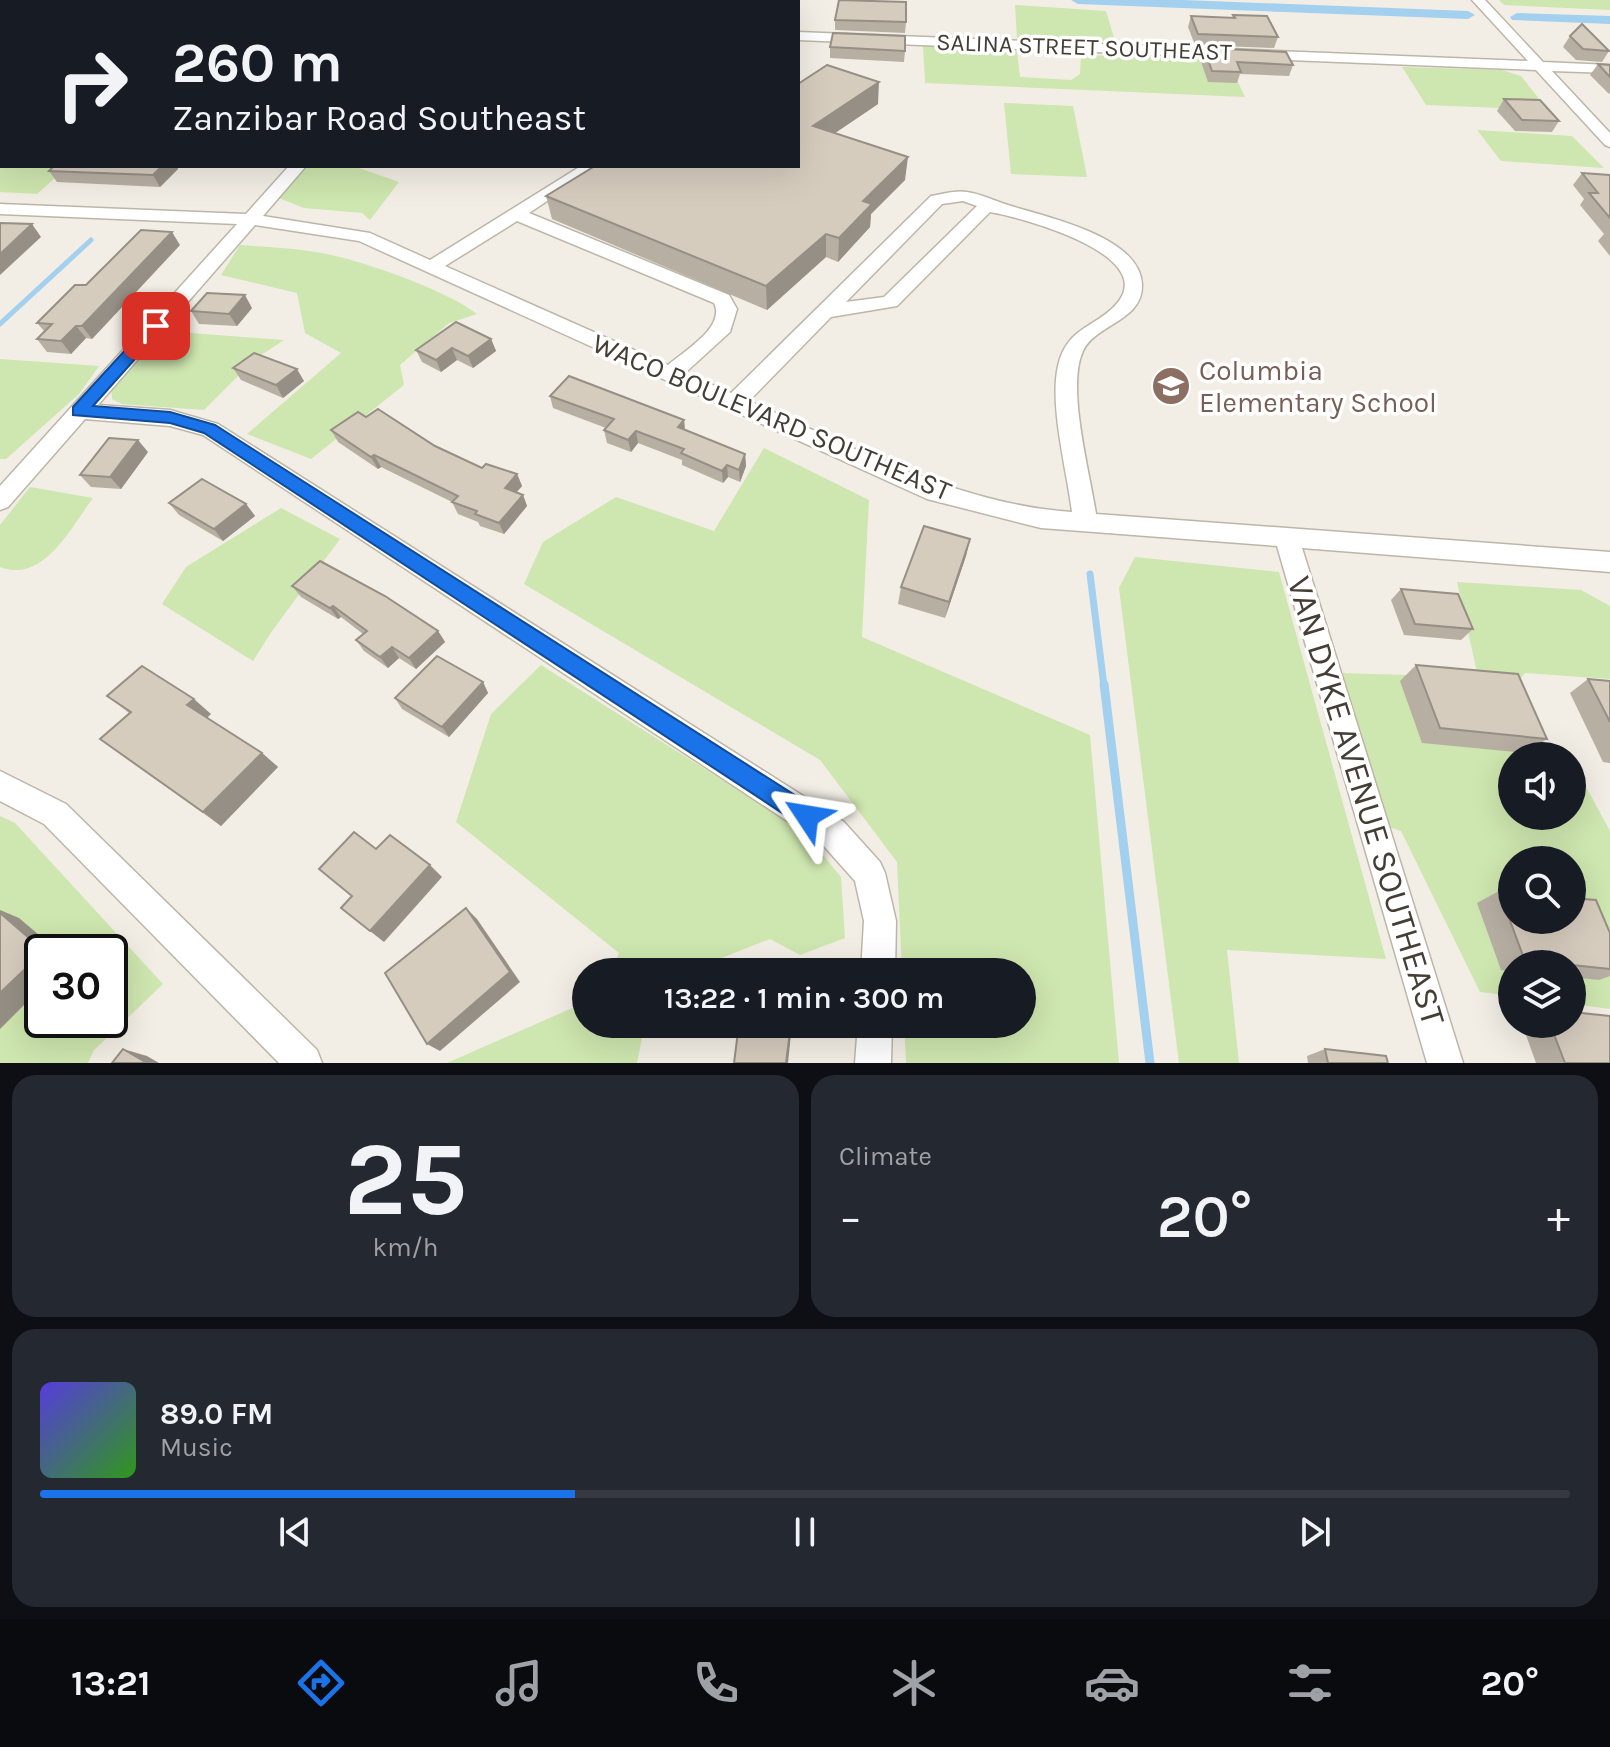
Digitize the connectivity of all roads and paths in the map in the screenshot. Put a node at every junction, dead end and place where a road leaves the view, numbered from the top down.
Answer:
1 (1478, 0) edge
2 (800, 36) edge
3 (1540, 65) junction
4 (1610, 69) edge
5 (1610, 142) edge
6 (296, 168) edge
7 (589, 168) edge
8 (997, 207) junction
9 (0, 209) edge
10 (516, 214) junction
11 (251, 220) junction
12 (431, 267) junction
13 (827, 312) junction
14 (671, 374) junction
15 (734, 403) junction
16 (79, 411) junction
17 (0, 501) edge
18 (1085, 523) junction
19 (1287, 540) junction
20 (1610, 562) edge
21 (0, 785) edge
22 (879, 958) edge
23 (874, 1038) edge
24 (304, 1063) edge
25 (873, 1063) edge
26 (1445, 1063) edge

1 - 3 street
2 - 3 street, SALINA STREET SOUTHEAST
3 - 4 street, SALINA STREET SOUTHEAST
3 - 5 street
6 - 11 street
7 - 10 street
8 - 13 street
8 - 13 street
8 - 18 street
9 - 11 street, WACO BOULEVARD SOUTHEAST
10 - 12 street
10 - 14 street
11 - 12 street, WACO BOULEVARD SOUTHEAST
11 - 16 street
12 - 14 street, WACO BOULEVARD SOUTHEAST
13 - 15 street
14 - 15 street, WACO BOULEVARD SOUTHEAST
15 - 18 street, WACO BOULEVARD SOUTHEAST
16 - 17 street
16 - 22 street
18 - 19 street, WACO BOULEVARD SOUTHEAST
19 - 20 street, WACO BOULEVARD SOUTHEAST
19 - 26 street, VAN DYKE AVENUE SOUTHEAST
21 - 24 street
23 - 25 street

